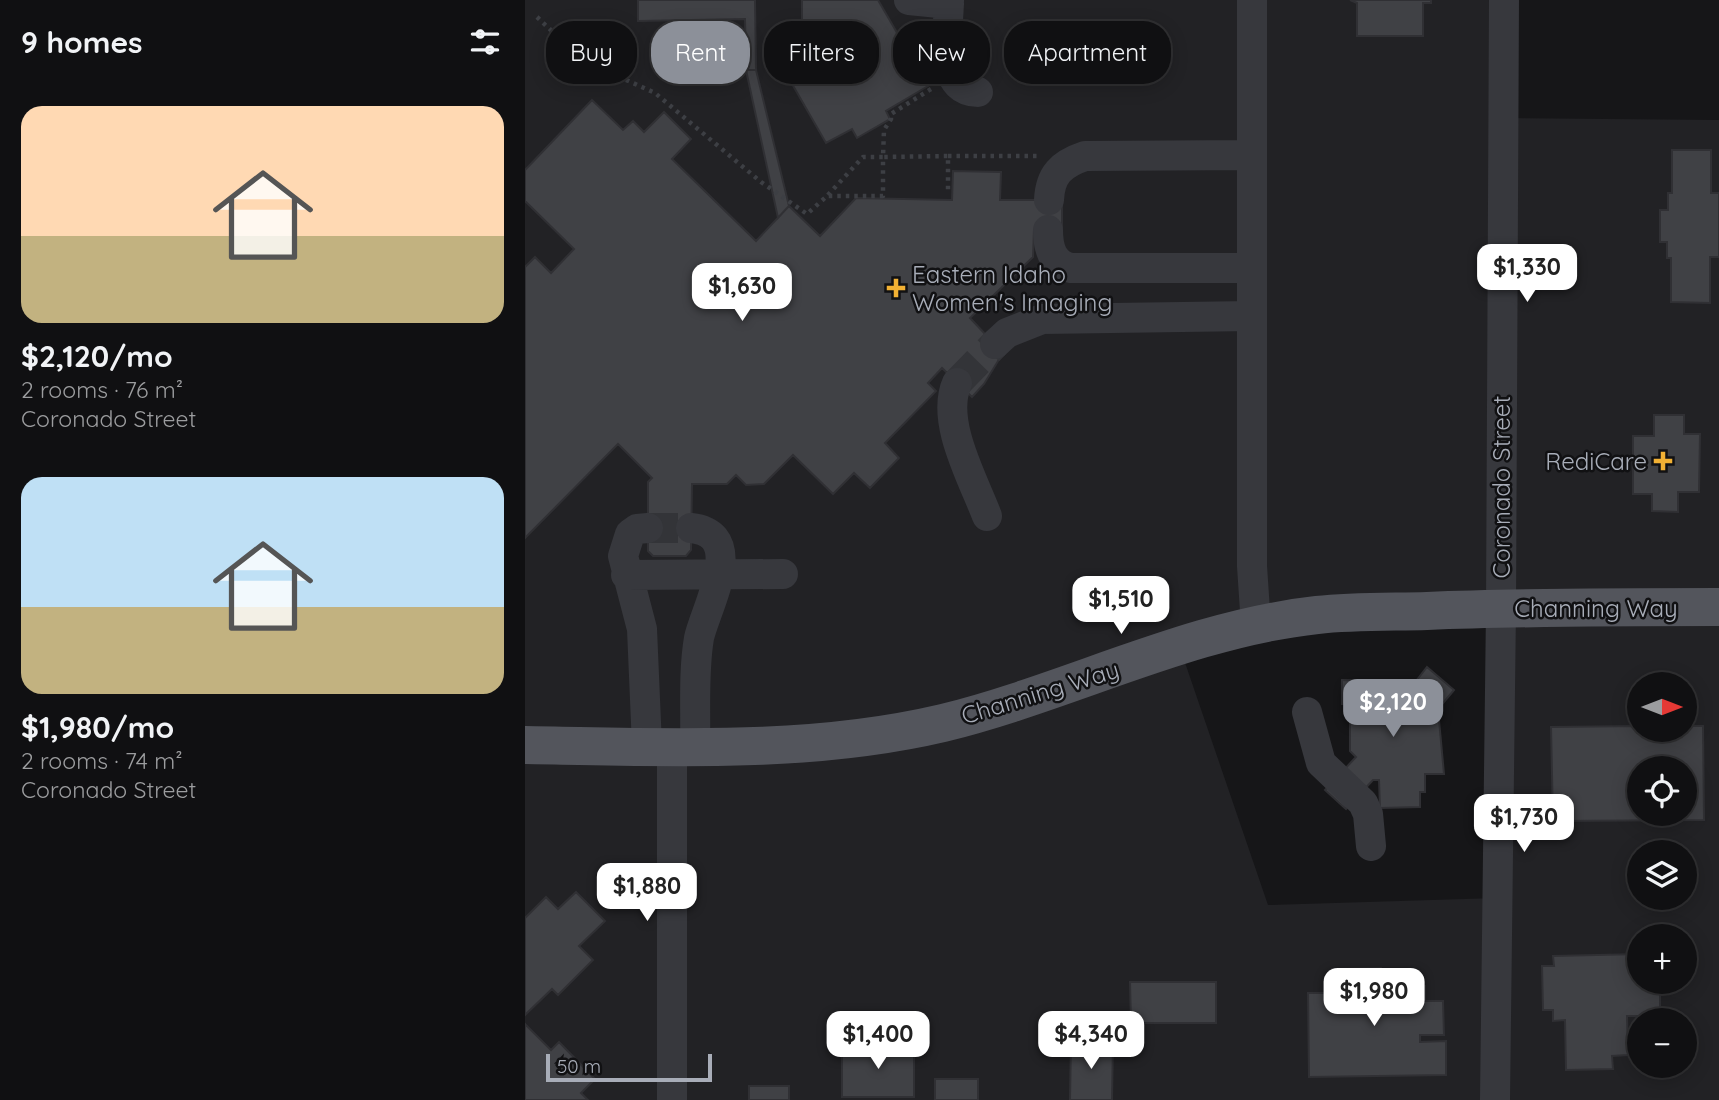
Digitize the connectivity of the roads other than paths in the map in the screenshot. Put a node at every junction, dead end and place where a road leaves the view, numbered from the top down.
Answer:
1 (908, 0) edge
2 (1252, 0) edge
3 (1504, 0) edge
4 (949, 2) edge
5 (978, 92) dead end
6 (1252, 155) junction
7 (1049, 200) dead end
8 (1048, 230) dead end
9 (1252, 268) junction
10 (1252, 316) junction
11 (995, 344) tunnel mouth
12 (957, 383) tunnel mouth
13 (987, 516) dead end
14 (648, 528) tunnel mouth
15 (691, 528) tunnel mouth
16 (721, 574) junction
17 (783, 574) dead end
18 (626, 575) junction
19 (1719, 607) edge
20 (1501, 608) junction
21 (1256, 626) junction
22 (1307, 712) dead end
23 (525, 745) edge
24 (671, 746) junction
25 (1371, 846) dead end
26 (673, 1100) edge
27 (1495, 1100) edge

1 - 4 street
2 - 6 street
3 - 20 street, Coronado Street
4 - 5 street
6 - 7 street
6 - 9 street
8 - 9 street
9 - 10 street
10 - 11 street
10 - 21 street
12 - 13 street
14 - 18 street
15 - 16 street
16 - 17 street
16 - 18 street
16 - 24 street
18 - 24 street
19 - 20 main road, Channing Way
20 - 21 main road, Channing Way
20 - 27 street, Coronado Street
21 - 24 main road, Channing Way
22 - 25 street
23 - 24 main road, Channing Way
24 - 26 street

